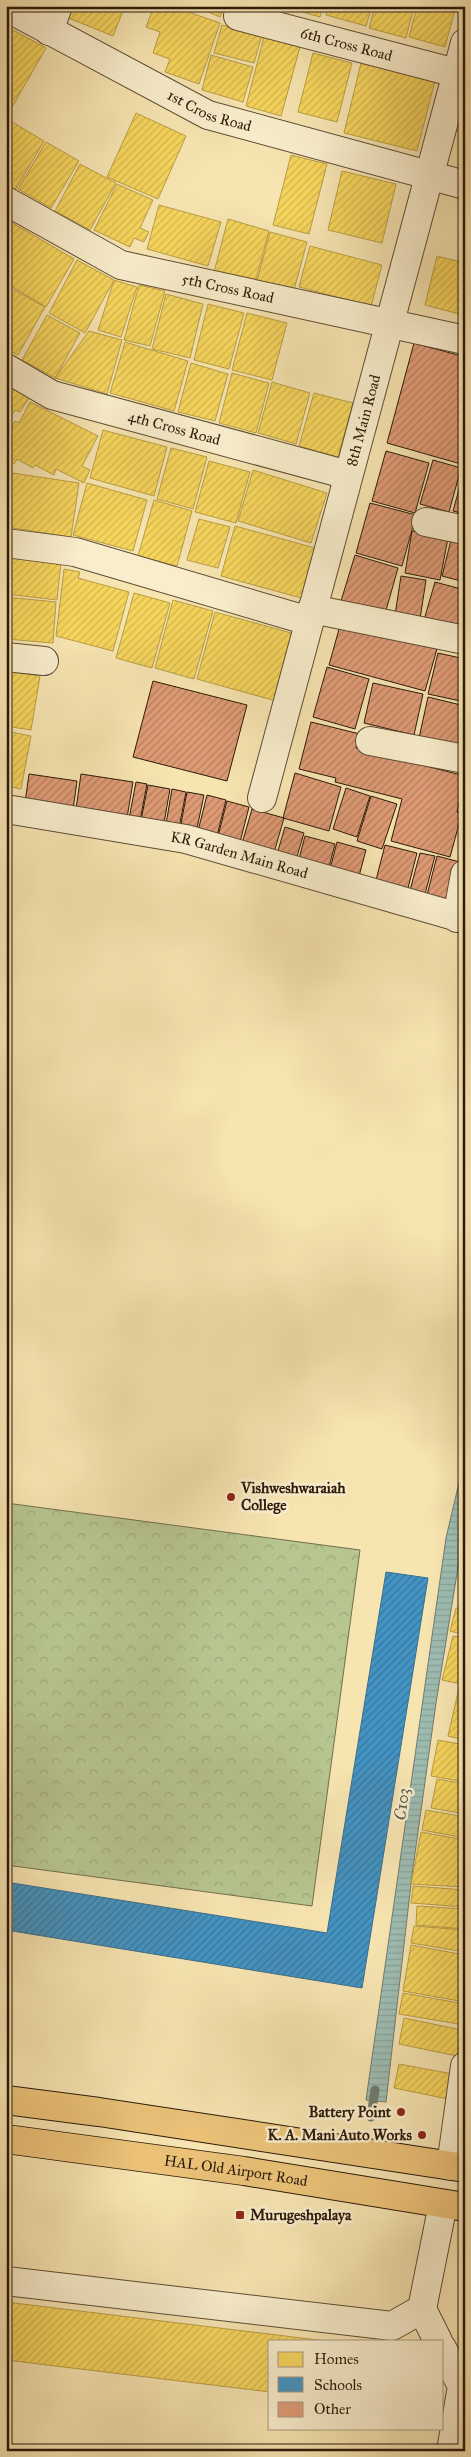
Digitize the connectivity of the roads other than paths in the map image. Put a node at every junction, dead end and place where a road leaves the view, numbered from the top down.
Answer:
1 (6, 7) edge
2 (238, 16) dead end
3 (53, 19) edge
4 (465, 44) edge
5 (456, 73) junction
6 (429, 175) junction
7 (465, 185) edge
8 (6, 201) edge
9 (390, 323) junction
10 (465, 340) edge
11 (6, 368) edge
12 (348, 475) junction
13 (426, 522) dead end
14 (465, 530) edge
15 (6, 543) edge
16 (311, 615) junction
17 (465, 640) edge
18 (6, 657) edge
19 (44, 661) dead end
20 (370, 741) dead end
21 (465, 759) edge
22 (262, 798) dead end
23 (7, 810) edge
24 (465, 874) edge
25 (461, 918) edge
26 (465, 2066) edge
27 (6, 2100) edge
28 (6, 2139) edge
29 (458, 2167) edge
30 (454, 2206) edge
31 (6, 2281) edge
32 (422, 2309) junction
33 (438, 2340) edge
34 (444, 2352) edge
35 (451, 2451) edge

1 - 3 street, 1st Cross Road
2 - 5 street, 6th Cross Road
3 - 6 street, 1st Cross Road
4 - 5 street, 8th Main Road
5 - 6 street, 8th Main Road
6 - 7 street
6 - 9 street, 8th Main Road
8 - 9 street, 5th Cross Road
9 - 10 street, 5th Cross Road
9 - 12 street, 8th Main Road
11 - 12 street, 4th Cross Road
12 - 16 street, 8th Main Road
13 - 14 street
15 - 16 street
16 - 17 street
16 - 22 street, 8th Main Road
18 - 19 street
20 - 21 street
23 - 25 street, KR Garden Main Road
24 - 25 street
26 - 29 street
27 - 29 main road
28 - 30 main road, HAL Old Airport Road
30 - 32 street
31 - 32 street
32 - 33 street
34 - 35 street

